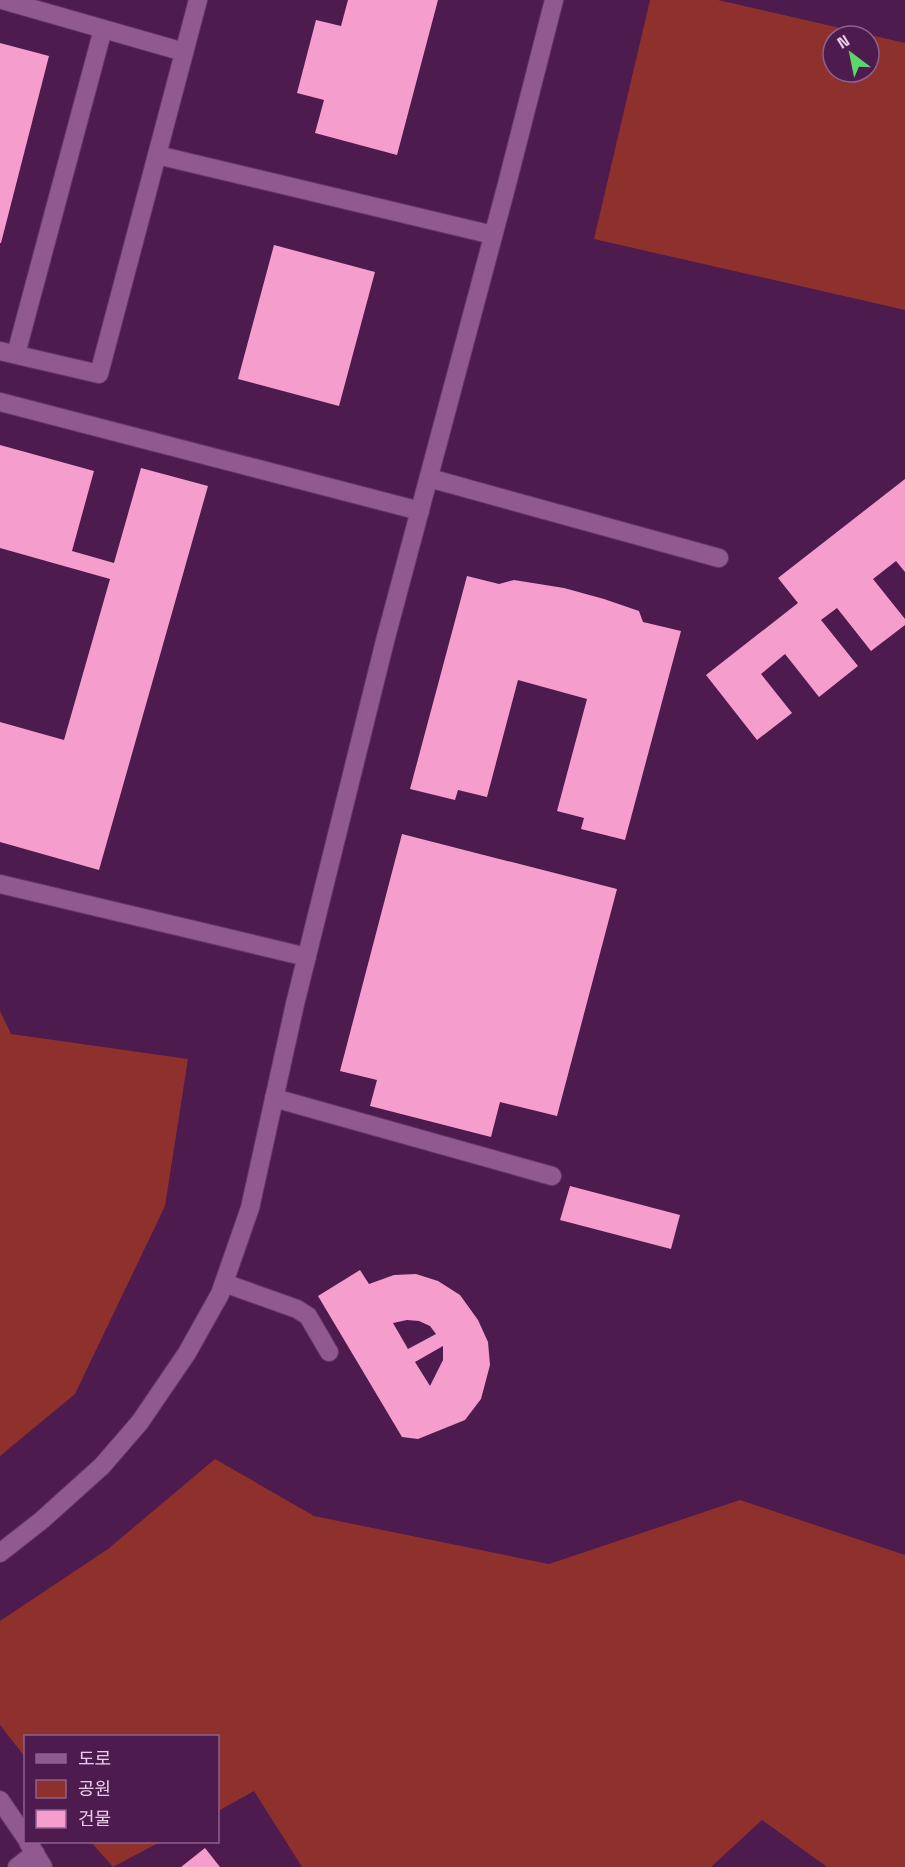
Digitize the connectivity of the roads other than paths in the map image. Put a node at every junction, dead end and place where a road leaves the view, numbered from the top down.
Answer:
1 (2, 0) edge
2 (198, 0) edge
3 (554, 0) edge
4 (103, 28) junction
5 (184, 52) junction
6 (157, 155) junction
7 (493, 235) junction
8 (8, 352) edge
9 (0, 402) edge
10 (429, 478) junction
11 (420, 511) junction
12 (718, 558) dead end
13 (0, 884) edge
14 (307, 957) junction
15 (274, 1098) junction
16 (552, 1176) dead end
17 (224, 1282) junction
18 (329, 1352) dead end
19 (0, 1553) edge
20 (0, 1800) edge
21 (24, 1836) edge
22 (33, 1850) edge
23 (17, 1867) edge

1 - 4 street
2 - 5 street
3 - 7 street
4 - 5 street
4 - 8 street
5 - 6 street
6 - 7 street
6 - 8 street
7 - 10 street
9 - 11 street
10 - 11 street
10 - 12 street
11 - 14 street
13 - 14 street
14 - 15 street
15 - 16 street
15 - 17 street
17 - 18 street
17 - 19 street
20 - 21 street
22 - 23 street

